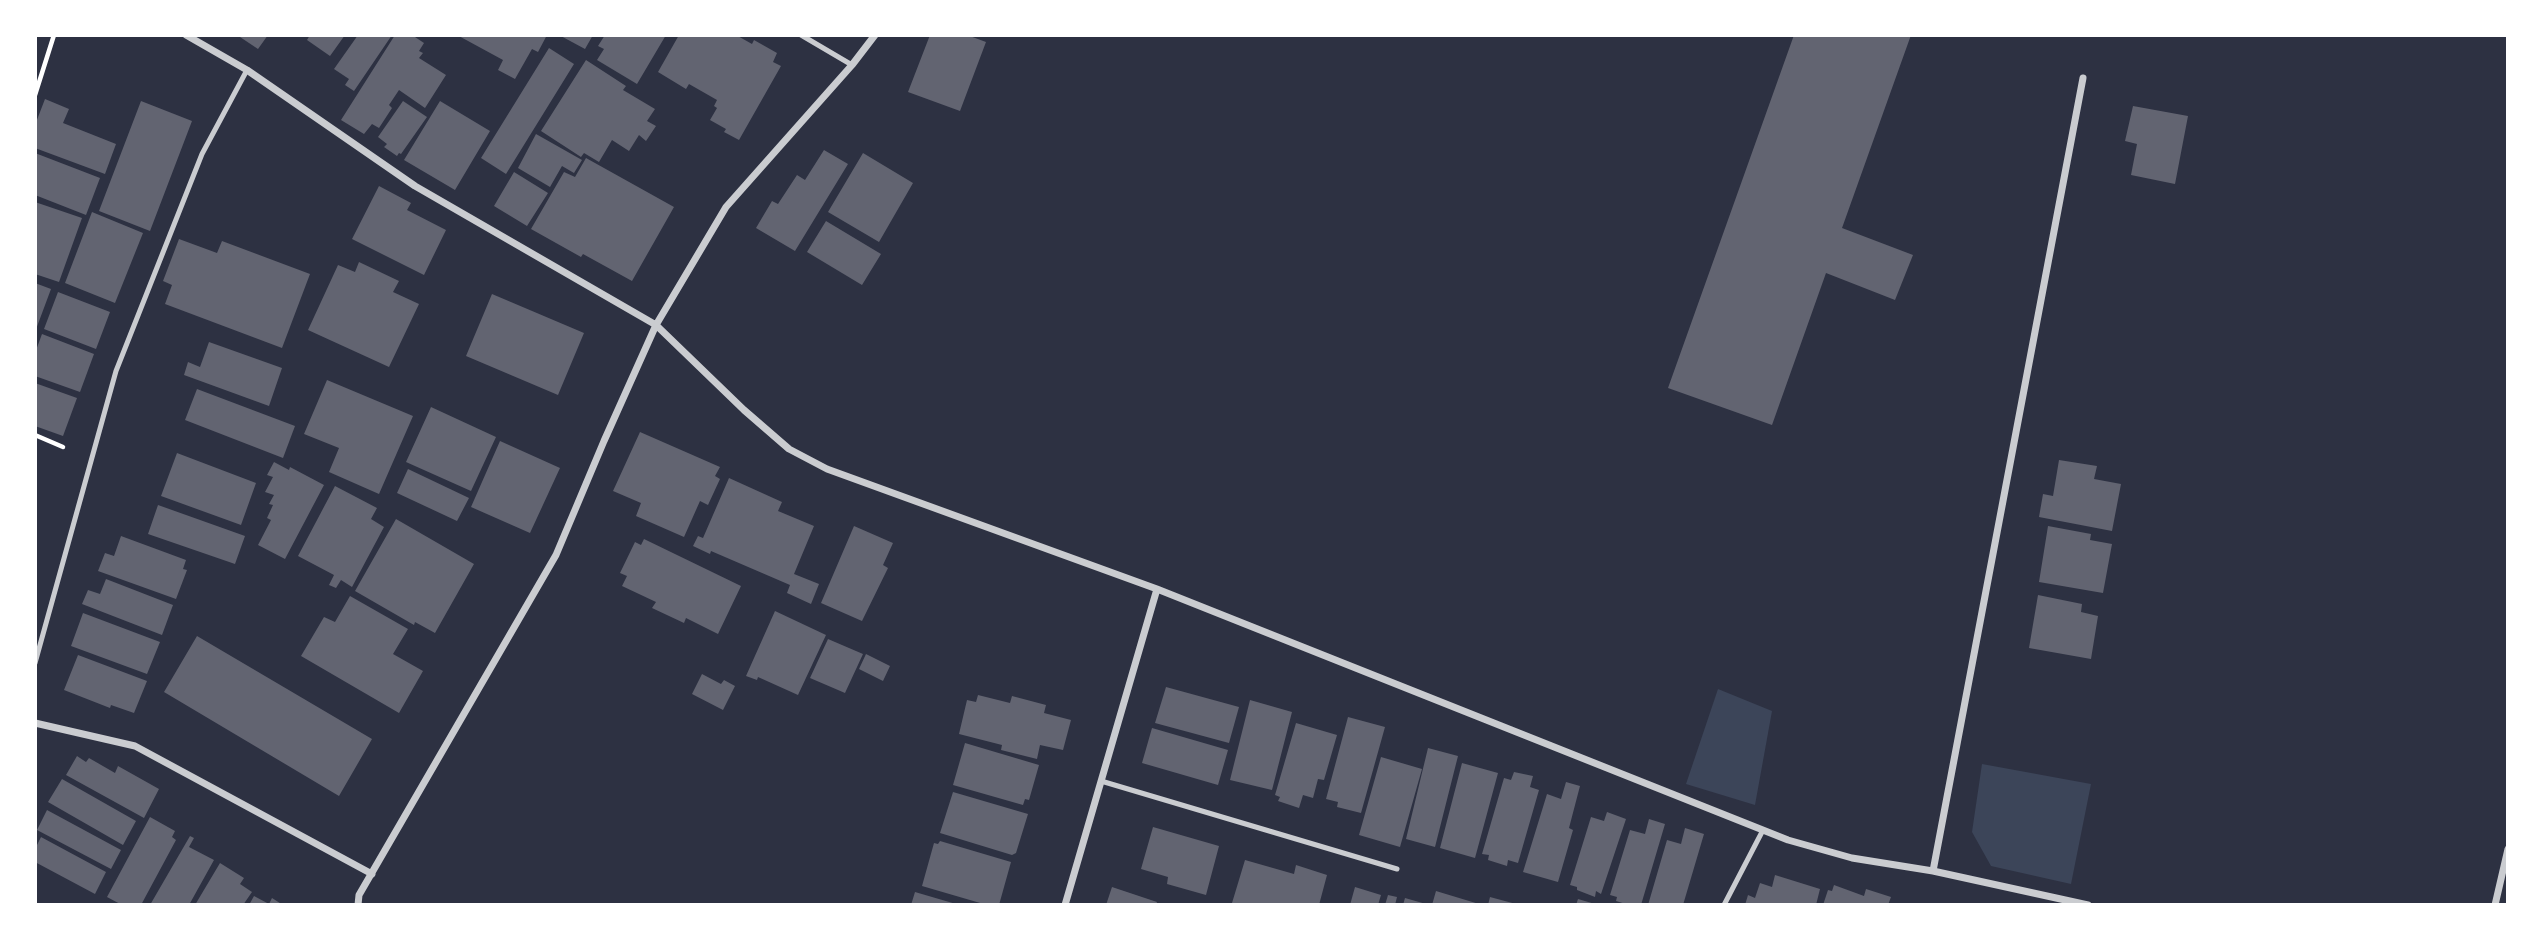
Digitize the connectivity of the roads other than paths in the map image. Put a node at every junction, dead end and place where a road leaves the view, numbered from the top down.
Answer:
1 (186, 35) edge
2 (801, 35) edge
3 (875, 35) edge
4 (852, 65) junction
5 (247, 71) junction
6 (2083, 78) dead end
7 (656, 326) junction
8 (1157, 589) junction
9 (35, 663) edge
10 (35, 723) edge
11 (1101, 781) junction
12 (1763, 830) junction
13 (2508, 849) edge
14 (1396, 869) dead end
15 (1933, 872) junction
16 (372, 874) junction
17 (358, 905) edge
18 (1065, 905) edge
19 (1724, 905) edge
20 (2088, 905) edge
21 (2495, 905) edge

1 - 5 street
2 - 4 lane
3 - 4 street
4 - 7 street
5 - 7 street
5 - 9 lane
6 - 15 street
7 - 8 street
7 - 16 street
8 - 11 street
8 - 12 street
10 - 16 street
11 - 14 lane
11 - 18 street
12 - 15 street
12 - 19 lane
13 - 21 street
15 - 20 street
16 - 17 street

